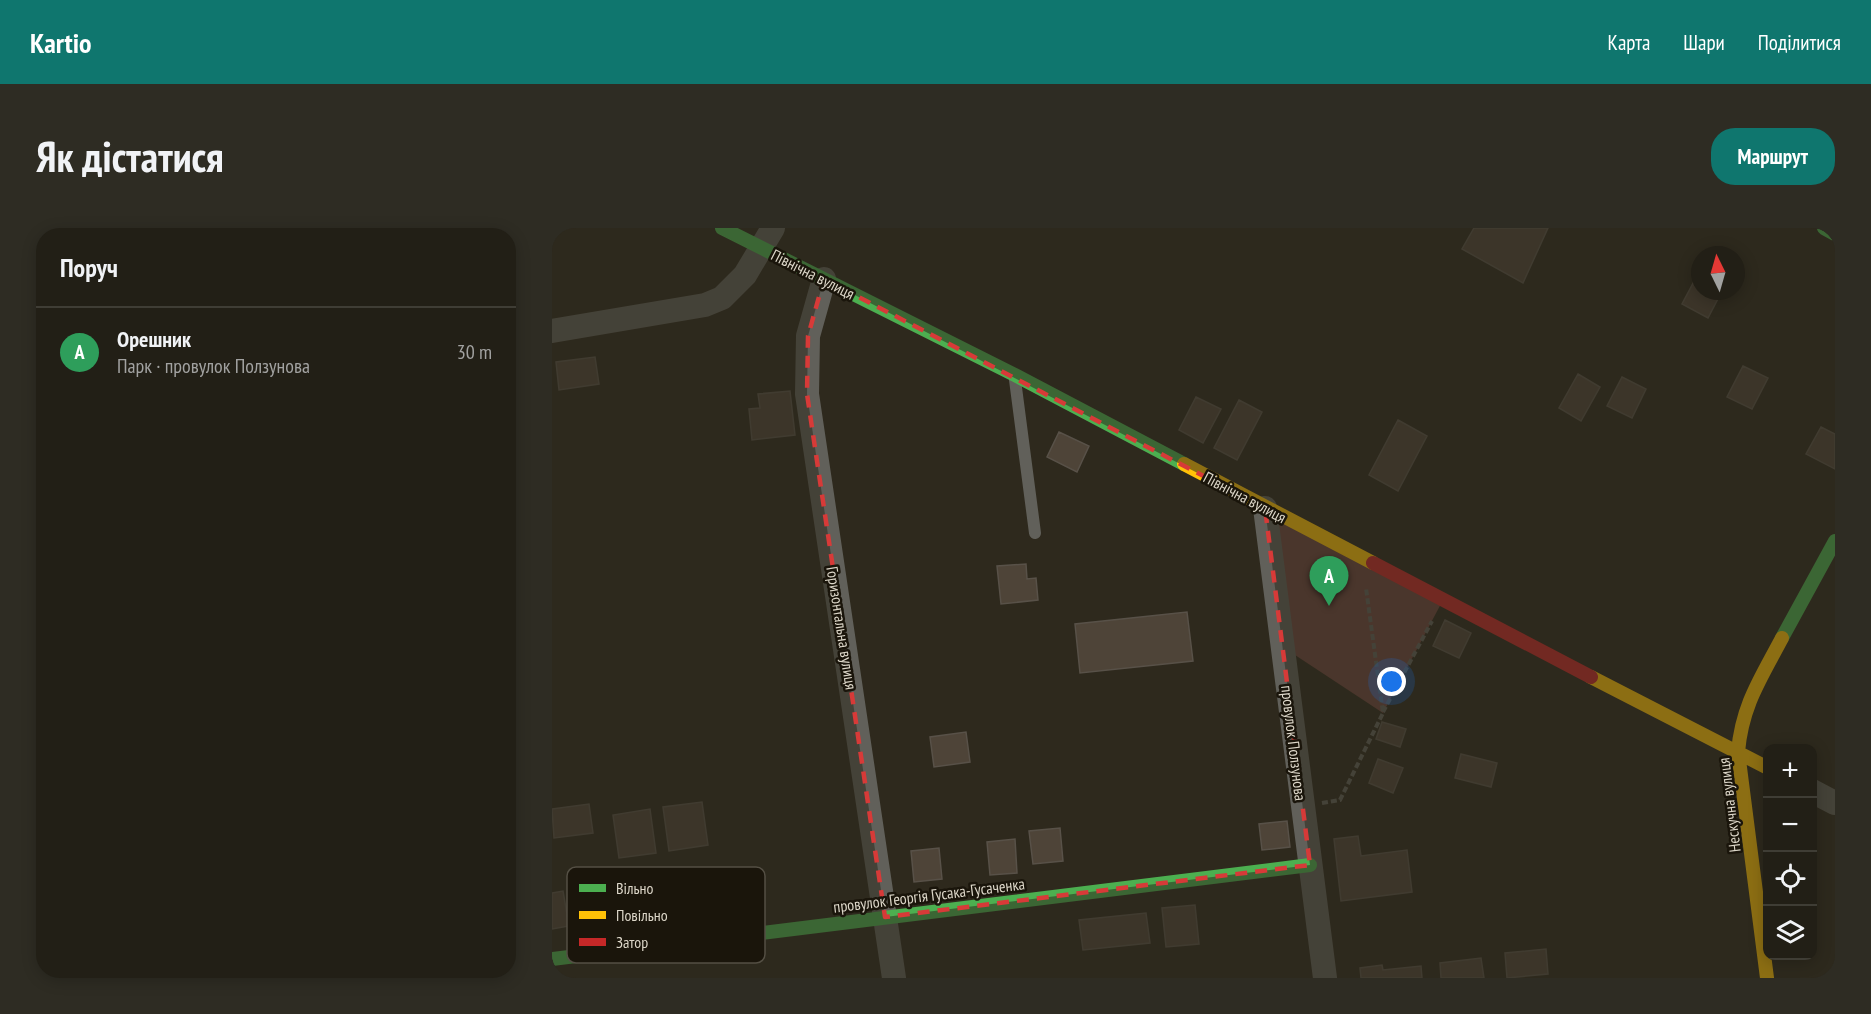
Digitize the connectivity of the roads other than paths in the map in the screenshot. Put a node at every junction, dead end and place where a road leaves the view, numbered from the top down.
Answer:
1 (722, 228) edge
2 (1824, 228) edge
3 (1835, 234) edge
4 (768, 238) edge
5 (824, 279) junction
6 (552, 331) edge
7 (1015, 375) junction
8 (1265, 507) junction
9 (1035, 533) dead end
10 (1835, 541) edge
11 (1738, 753) junction
12 (1763, 766) edge
13 (1817, 794) edge
14 (1835, 803) edge
15 (1310, 865) junction
16 (885, 917) junction
17 (765, 932) edge
18 (567, 957) edge
19 (552, 959) edge
20 (894, 978) edge
21 (1325, 978) edge
22 (1767, 978) edge

1 - 4 street, Північна вулиця
2 - 3 street
4 - 5 street, Північна вулиця
4 - 6 street
5 - 7 street, Північна вулиця
5 - 16 street, Горизонтальна вулиця
7 - 8 street, Північна вулиця
7 - 9 lane
8 - 11 street, Північна вулиця
8 - 15 street, провулок Ползунова
10 - 11 street, Нескучна вулиця
11 - 12 street, Північна вулиця
11 - 22 street, Нескучна вулиця
13 - 14 street
15 - 16 street, провулок Георгія Гусака-Гусаченка
15 - 21 street, провулок Ползунова
16 - 17 street, провулок Георгія Гусака-Гусаченка
16 - 20 street, Горизонтальна вулиця
18 - 19 street, провулок Георгія Гусака-Гусаченка

